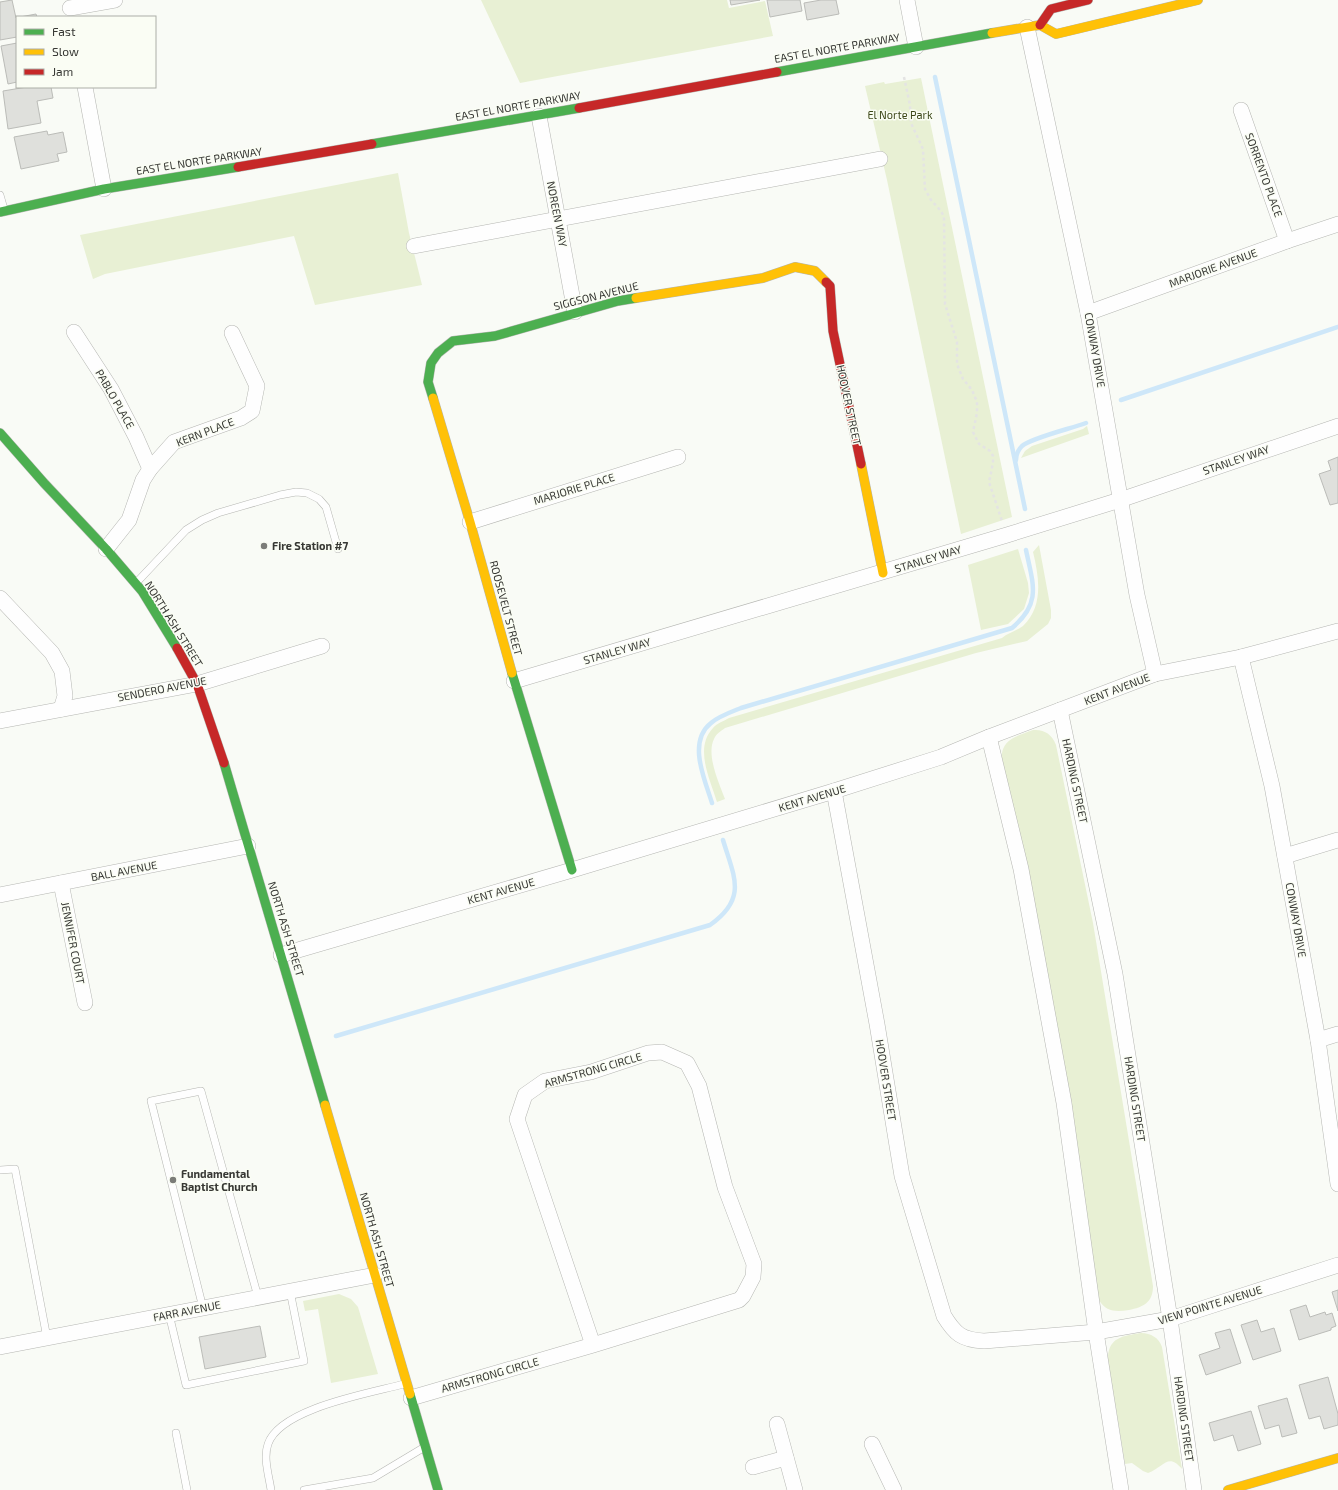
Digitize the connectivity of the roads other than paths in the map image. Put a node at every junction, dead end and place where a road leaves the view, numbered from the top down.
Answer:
1 (115, 0) edge
2 (907, 0) edge
3 (1088, 0) edge
4 (1198, 0) edge
5 (70, 8) edge
6 (1034, 26) junction
7 (916, 47) junction
8 (85, 88) edge
9 (1241, 110) dead end
10 (539, 116) junction
11 (880, 159) dead end
12 (104, 189) junction
13 (0, 194) edge
14 (2, 211) edge
15 (558, 219) junction
16 (1338, 224) edge
17 (1287, 241) junction
18 (414, 246) dead end
19 (788, 270) joint
20 (576, 312) junction
21 (1088, 314) junction
22 (74, 332) dead end
23 (232, 333) dead end
24 (438, 353) joint
25 (1338, 426) edge
26 (0, 433) edge
27 (678, 457) dead end
28 (150, 469) junction
29 (1120, 500) junction
30 (470, 522) junction
31 (106, 549) junction
32 (338, 549) dead end
33 (884, 572) junction
34 (135, 583) junction
35 (0, 598) edge
36 (1338, 631) edge
37 (322, 646) dead end
38 (1241, 657) junction
39 (1155, 674) junction
40 (514, 681) junction
41 (196, 684) junction
42 (61, 709) junction
43 (1060, 710) junction
44 (0, 721) edge
45 (989, 737) junction
46 (834, 791) junction
47 (1338, 840) edge
48 (248, 846) junction
49 (1284, 856) junction
50 (572, 870) junction
51 (61, 883) junction
52 (0, 895) edge
53 (281, 955) junction
54 (85, 1002) dead end
55 (1338, 1034) edge
56 (1318, 1040) junction
57 (0, 1170) edge
58 (1338, 1184) edge
59 (1338, 1265) edge
60 (375, 1275) junction
61 (290, 1292) junction
62 (258, 1298) junction
63 (203, 1308) junction
64 (170, 1314) junction
65 (1170, 1320) junction
66 (1096, 1332) junction
67 (47, 1338) junction
68 (984, 1341) joint
69 (593, 1345) junction
70 (0, 1347) edge
71 (407, 1383) junction
72 (411, 1398) junction
73 (776, 1424) dead end
74 (176, 1433) dead end
75 (872, 1444) dead end
76 (425, 1447) junction
77 (786, 1458) junction
78 (1338, 1458) edge
79 (753, 1467) dead end
80 (187, 1490) edge
81 (271, 1490) edge
82 (304, 1490) edge
83 (438, 1490) edge
84 (795, 1490) edge
85 (894, 1490) edge
86 (1121, 1490) edge
87 (1194, 1490) edge
88 (1228, 1490) edge

1 - 5 street
2 - 7 street
3 - 6 main road
4 - 6 main road
6 - 7 main road, EAST EL NORTE PARKWAY
6 - 21 street, CONWAY DRIVE
7 - 10 main road, EAST EL NORTE PARKWAY
8 - 12 street
9 - 17 street, SORRENTO PLACE
10 - 12 main road, EAST EL NORTE PARKWAY
10 - 15 street, NOREEN WAY
11 - 15 street
12 - 14 main road, EAST EL NORTE PARKWAY
13 - 14 lane
15 - 18 street
15 - 20 street, NOREEN WAY
16 - 17 street, MARJORIE AVENUE
17 - 21 street, MARJORIE AVENUE
19 - 20 main road, SIGGSON AVENUE
19 - 33 main road, HOOVER STREET
20 - 24 main road, SIGGSON AVENUE
21 - 29 street, CONWAY DRIVE
22 - 28 street, PABLO PLACE
23 - 28 street, KERN PLACE
24 - 30 main road, ROOSEVELT STREET
25 - 29 street, STANLEY WAY
26 - 31 main road, NORTH ASH STREET
27 - 30 street, MARJORIE PLACE
28 - 31 street, KERN PLACE
29 - 33 street, STANLEY WAY
29 - 39 street, CONWAY DRIVE
30 - 40 main road, ROOSEVELT STREET
31 - 34 main road, NORTH ASH STREET
32 - 34 lane
33 - 40 street, STANLEY WAY
34 - 41 main road, NORTH ASH STREET
35 - 42 street
36 - 38 street, KENT AVENUE
37 - 41 street, SENDERO AVENUE
38 - 39 street, KENT AVENUE
38 - 49 street, CONWAY DRIVE
39 - 43 street, KENT AVENUE
40 - 50 main road, ROOSEVELT STREET
41 - 42 street, SENDERO AVENUE
41 - 48 main road, NORTH ASH STREET
42 - 44 street, SENDERO AVENUE
43 - 45 street, KENT AVENUE
43 - 65 street, HARDING STREET
45 - 46 street, KENT AVENUE
45 - 66 street
46 - 50 street, KENT AVENUE
46 - 68 street, HOOVER STREET
47 - 49 street
48 - 51 street, BALL AVENUE
48 - 53 main road, NORTH ASH STREET
49 - 56 street, CONWAY DRIVE
50 - 53 street, KENT AVENUE
51 - 52 street, BALL AVENUE
51 - 54 street, JENNIFER COURT
53 - 60 main road, NORTH ASH STREET
55 - 56 street
56 - 58 street, CONWAY DRIVE
57 - 67 lane
59 - 65 street, VIEW POINTE AVENUE
60 - 61 street, FARR AVENUE
60 - 71 main road, NORTH ASH STREET
61 - 62 street, FARR AVENUE
61 - 64 lane
62 - 63 street, FARR AVENUE
62 - 63 lane
63 - 64 street, FARR AVENUE
64 - 67 street, FARR AVENUE
65 - 66 street, VIEW POINTE AVENUE
65 - 87 street, HARDING STREET
66 - 68 street, VIEW POINTE AVENUE
66 - 86 street
67 - 70 street, FARR AVENUE
69 - 69 street, ARMSTRONG CIRCLE
69 - 72 street, ARMSTRONG CIRCLE
71 - 72 main road, NORTH ASH STREET
71 - 81 lane
72 - 76 main road, NORTH ASH STREET
73 - 77 street
74 - 80 lane
75 - 85 street
76 - 82 lane
76 - 83 main road, NORTH ASH STREET
77 - 79 street
77 - 84 street
78 - 88 main road

